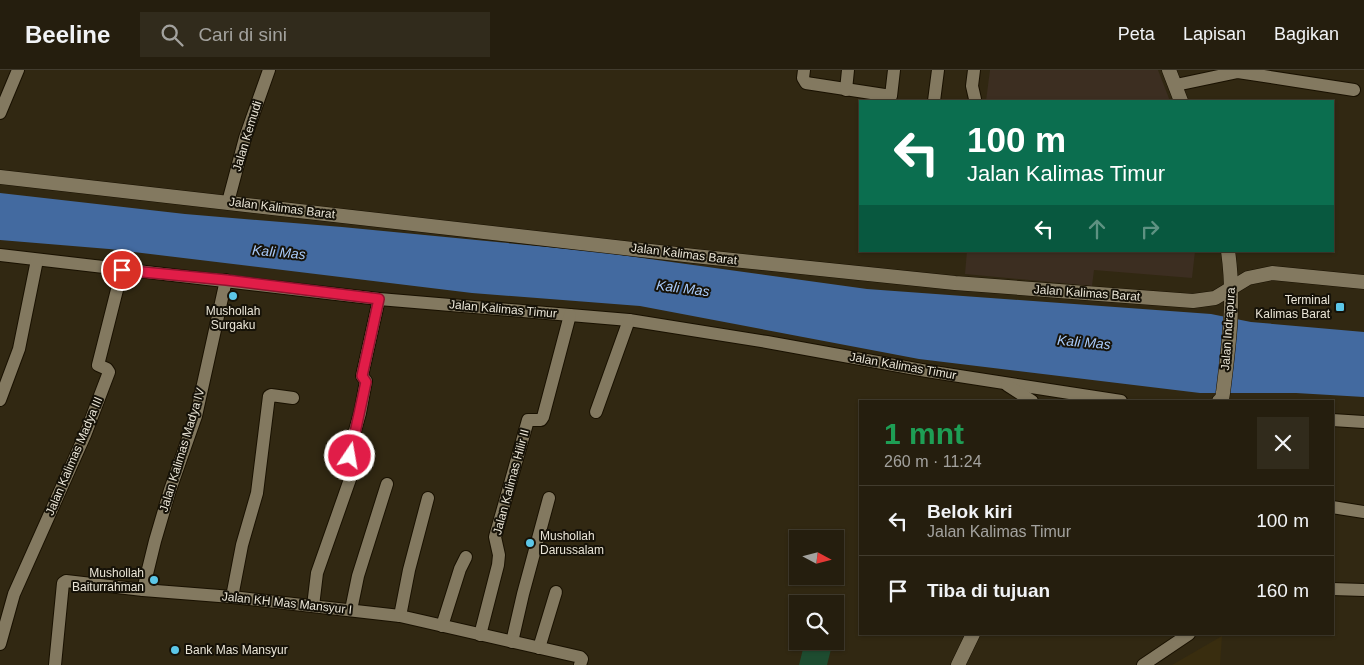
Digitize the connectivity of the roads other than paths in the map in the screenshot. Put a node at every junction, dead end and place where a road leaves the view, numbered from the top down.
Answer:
1 (18, 70) edge
2 (269, 70) edge
3 (848, 70) edge
4 (894, 70) edge
5 (938, 70) edge
6 (974, 70) edge
7 (1169, 70) edge
8 (1238, 71) edge
9 (804, 75) edge
10 (1176, 85) junction
11 (846, 90) junction
12 (1354, 90) dead end
13 (976, 99) dead end
14 (934, 100) edge
15 (1181, 100) edge
16 (0, 113) edge
17 (0, 177) edge
18 (228, 202) junction
19 (1228, 252) edge
20 (0, 255) edge
21 (37, 260) junction
22 (122, 270) junction
23 (226, 280) junction
24 (1364, 282) edge
25 (1232, 289) junction
26 (379, 299) junction
27 (570, 315) junction
28 (629, 320) junction
29 (1003, 382) junction
30 (293, 398) dead end
31 (1223, 399) edge
32 (0, 400) edge
33 (1030, 400) edge
34 (1113, 400) edge
35 (596, 412) dead end
36 (1334, 420) edge
37 (1364, 422) edge
38 (387, 484) dead end
39 (428, 498) dead end
40 (549, 498) dead end
41 (1334, 507) edge
42 (1364, 512) edge
43 (466, 557) dead end
44 (1334, 589) edge
45 (143, 590) junction
46 (1364, 590) edge
47 (556, 592) dead end
48 (232, 597) junction
49 (313, 606) junction
50 (351, 610) junction
51 (400, 616) junction
52 (442, 626) junction
53 (480, 635) junction
54 (973, 635) edge
55 (1188, 635) edge
56 (512, 642) junction
57 (0, 644) edge
58 (539, 648) junction
59 (55, 665) edge
60 (580, 665) edge
61 (958, 665) edge
62 (1143, 665) edge

1 - 16 street
2 - 18 street, Jalan Kemudi
3 - 11 street
4 - 11 street
5 - 14 street
6 - 13 street
7 - 10 street
8 - 10 street
8 - 12 street
9 - 11 street
10 - 15 street
17 - 18 street, Jalan Kalimas Barat
18 - 25 street, Jalan Kalimas Barat
19 - 25 street, Jalan Indrapura
20 - 21 street, Jalan Kalimas Timur
21 - 22 street, Jalan Kalimas Timur
21 - 32 street
22 - 23 street, Jalan Kalimas Timur
22 - 57 street, Jalan Kalimas Madya III
23 - 26 street, Jalan Kalimas Timur
23 - 45 street, Jalan Kalimas Madya IV
24 - 25 street, Jalan Kalimas Barat
25 - 31 street, Jalan Indrapura
26 - 27 street, Jalan Kalimas Timur
26 - 49 street
27 - 28 street, Jalan Kalimas Timur
27 - 53 street, Jalan Kalimas Hilir II
28 - 29 street, Jalan Kalimas Timur
28 - 35 street
29 - 33 street, Jalan Kalimas Timur
29 - 34 street, Jalan Kalimas Timur
30 - 48 street
36 - 37 street
38 - 50 street
39 - 51 street
40 - 56 street
41 - 42 street
43 - 52 street
44 - 46 street
45 - 48 street, Jalan KH Mas Mansyur I
45 - 59 street, Jalan KH Mas Mansyur I
47 - 58 street
48 - 49 street, Jalan KH Mas Mansyur I
49 - 50 street, Jalan KH Mas Mansyur I
50 - 51 street, Jalan KH Mas Mansyur I
51 - 52 street, Jalan KH Mas Mansyur I
52 - 53 street, Jalan KH Mas Mansyur I
53 - 56 street, Jalan KH Mas Mansyur I
54 - 61 street
55 - 62 street
56 - 58 street, Jalan KH Mas Mansyur I
58 - 60 street, Jalan KH Mas Mansyur I

